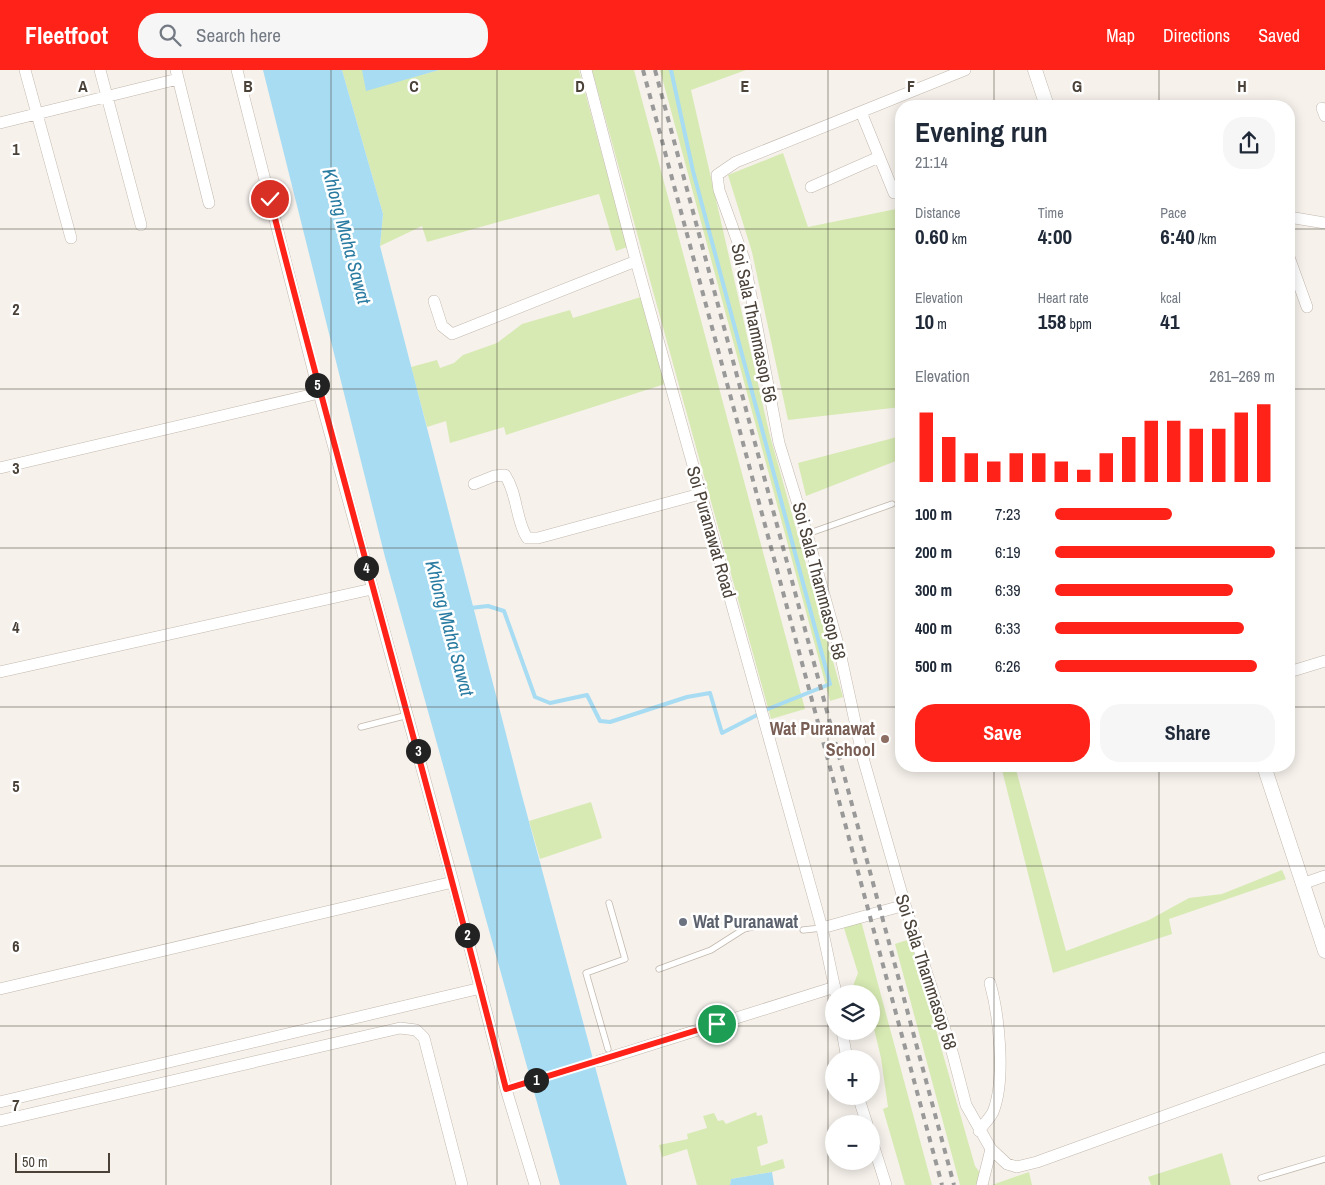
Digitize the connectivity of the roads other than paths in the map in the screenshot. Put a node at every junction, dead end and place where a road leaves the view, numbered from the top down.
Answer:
1 (25, 70) edge
2 (100, 70) edge
3 (236, 70) edge
4 (586, 70) edge
5 (965, 70) edge
6 (1035, 70) edge
7 (177, 75) edge
8 (107, 97) junction
9 (1045, 100) edge
10 (861, 112) junction
11 (37, 114) junction
12 (0, 123) edge
13 (879, 157) junction
14 (811, 187) dead end
15 (894, 193) dead end
16 (209, 203) dead end
17 (1295, 218) edge
18 (1325, 223) edge
19 (141, 225) dead end
20 (71, 238) dead end
21 (636, 261) junction
22 (1295, 274) edge
23 (434, 300) dead end
24 (1307, 307) dead end
25 (319, 393) junction
26 (779, 443) joint
27 (0, 468) edge
28 (474, 484) dead end
29 (700, 494) junction
30 (892, 504) dead end
31 (807, 534) junction
32 (372, 589) junction
33 (1325, 661) edge
34 (1295, 670) edge
35 (0, 672) edge
36 (408, 715) junction
37 (361, 727) dead end
38 (1266, 772) edge
39 (1325, 876) edge
40 (454, 882) junction
41 (1302, 884) junction
42 (608, 903) dead end
43 (905, 906) junction
44 (767, 923) dead end
45 (822, 928) junction
46 (803, 930) dead end
47 (1325, 951) edge
48 (659, 969) dead end
49 (990, 983) dead end
50 (834, 985) edge
51 (481, 988) junction
52 (0, 989) edge
53 (825, 993) edge
54 (608, 1049) dead end
55 (1325, 1058) edge
56 (599, 1061) road end
57 (0, 1102) edge
58 (0, 1121) edge
59 (979, 1131) junction
60 (991, 1149) junction
61 (1325, 1159) edge
62 (880, 1166) edge
63 (1261, 1178) dead end
64 (462, 1185) edge
65 (535, 1185) edge
66 (886, 1185) edge
67 (982, 1185) edge

1 - 11 street
2 - 8 street
3 - 25 street
4 - 21 street, Soi Puranawat Road
5 - 10 street, Soi Sala Thammasop 56
6 - 9 street
7 - 8 street
7 - 16 street
8 - 11 street
8 - 19 street
10 - 13 street
10 - 26 street, Soi Sala Thammasop 56
11 - 12 street
11 - 20 street
13 - 14 street
13 - 15 street
17 - 18 street
21 - 23 street
21 - 29 street, Soi Puranawat Road
22 - 24 street
25 - 27 street
25 - 32 street
26 - 31 street, Soi Sala Thammasop 58
28 - 29 street
29 - 45 street, Soi Puranawat Road
30 - 31 lane
31 - 43 street, Soi Sala Thammasop 58
32 - 35 street
32 - 36 street
33 - 34 street
36 - 37 lane
36 - 40 street
38 - 41 street
39 - 41 street
40 - 51 street
40 - 52 street
41 - 47 street
42 - 54 lane
43 - 45 street
43 - 59 street, Soi Sala Thammasop 58
44 - 48 lane
45 - 46 lane
45 - 50 street, Soi Puranawat Road
49 - 59 street
51 - 57 street
51 - 65 street
53 - 56 street
55 - 60 street, Soi Sala Thammasop 58
58 - 64 street
59 - 60 street, Soi Sala Thammasop 58
60 - 67 street
61 - 63 lane
62 - 66 street

